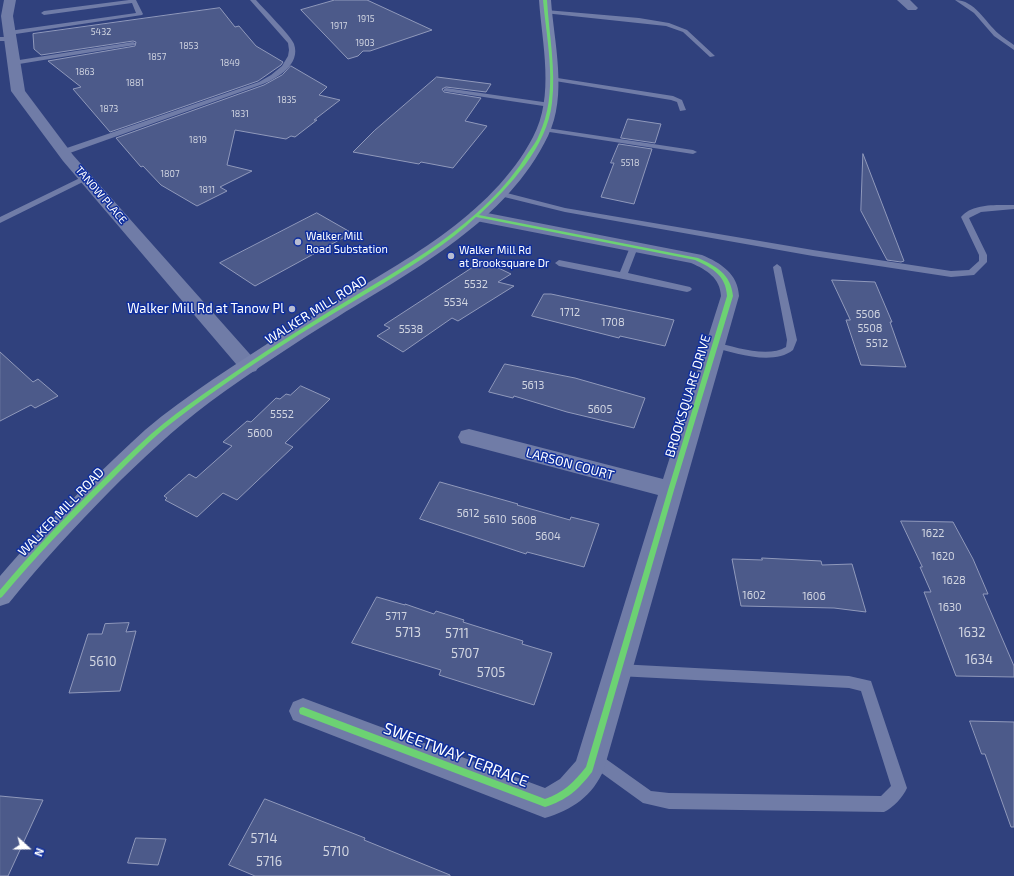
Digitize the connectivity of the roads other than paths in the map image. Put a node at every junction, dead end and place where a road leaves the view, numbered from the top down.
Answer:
1 (10, 0) edge
2 (133, 0) edge
3 (254, 0) edge
4 (903, 0) edge
5 (958, 0) edge
6 (546, 6) edge
7 (912, 8) dead end
8 (44, 13) dead end
9 (5, 31) edge
10 (133, 44) dead end
11 (1014, 48) edge
12 (712, 56) dead end
13 (14, 63) junction
14 (551, 79) junction
15 (446, 90) dead end
16 (550, 105) junction
17 (682, 110) dead end
18 (544, 129) junction
19 (64, 152) junction
20 (693, 152) dead end
21 (87, 178) junction
22 (499, 194) junction
23 (1014, 207) edge
24 (477, 216) junction
25 (0, 220) edge
26 (634, 247) junction
27 (559, 263) dead end
28 (777, 267) dead end
29 (623, 275) junction
30 (687, 289) dead end
31 (715, 345) junction
32 (249, 366) junction
33 (469, 437) dead end
34 (671, 490) junction
35 (0, 595) edge
36 (618, 670) junction
37 (303, 711) dead end
38 (591, 764) junction

1 - 9 street, TANOW PLACE
2 - 8 lane
2 - 9 lane
3 - 19 lane
4 - 7 street
5 - 11 lane
6 - 12 lane
6 - 14 street, WALKER MILL ROAD
9 - 13 street, TANOW PLACE
10 - 13 lane
13 - 19 street, TANOW PLACE
14 - 16 street, WALKER MILL ROAD
14 - 17 lane
15 - 16 lane
16 - 18 street, WALKER MILL ROAD
18 - 20 lane
18 - 22 street, WALKER MILL ROAD
19 - 21 street, TANOW PLACE
21 - 25 lane
21 - 32 street, TANOW PLACE
22 - 23 lane
22 - 24 street, WALKER MILL ROAD
24 - 26 street, BROOKSQUARE DRIVE
24 - 32 street, WALKER MILL ROAD
26 - 29 lane
26 - 31 street, BROOKSQUARE DRIVE
27 - 29 lane
28 - 31 lane
29 - 30 lane
31 - 34 street, BROOKSQUARE DRIVE
32 - 35 street, WALKER MILL ROAD
33 - 34 street, LARSON COURT
34 - 36 street, BROOKSQUARE DRIVE
36 - 38 street, BROOKSQUARE DRIVE
36 - 38 lane
37 - 38 street, SWEETWAY TERRACE

